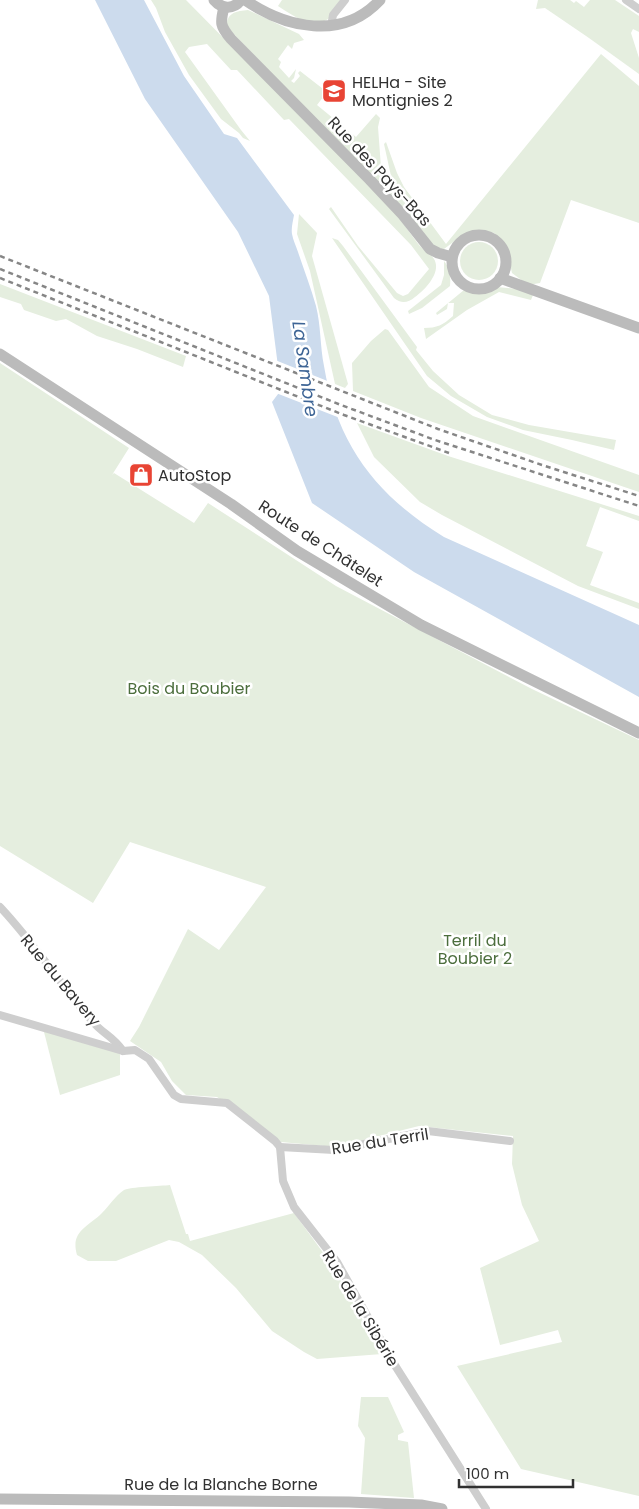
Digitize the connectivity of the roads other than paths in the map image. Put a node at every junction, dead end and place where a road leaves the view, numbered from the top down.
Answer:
1 (241, 0) edge
2 (245, 0) edge
3 (345, 0) edge
4 (380, 0) edge
5 (626, 0) edge
6 (219, 3) edge
7 (639, 9) edge
8 (331, 26) junction
9 (452, 257) junction
10 (500, 278) junction
11 (639, 328) edge
12 (0, 354) edge
13 (639, 733) edge
14 (0, 907) edge
15 (0, 1015) edge
16 (123, 1051) junction
17 (510, 1141) dead end
18 (280, 1147) junction
19 (0, 1499) edge
20 (28, 1504) edge
21 (187, 1504) edge
22 (305, 1505) edge
23 (442, 1509) edge
24 (486, 1509) edge

1 - 6 street
2 - 8 street
3 - 8 street
4 - 8 street
5 - 7 street
6 - 9 street, Rue des Pays-Bas
9 - 10 street
9 - 10 street
10 - 11 street
12 - 13 street, Route de Châtelet
14 - 16 street, Rue du Bavery
15 - 16 street
16 - 18 street
17 - 18 street, Rue du Terril
18 - 24 street, Rue de la Sibérie
19 - 20 street, Rue de la Blanche Borne
20 - 21 street, Rue de la Blanche Borne
21 - 22 street, Rue de la Blanche Borne
22 - 23 street, Rue de la Blanche Borne

